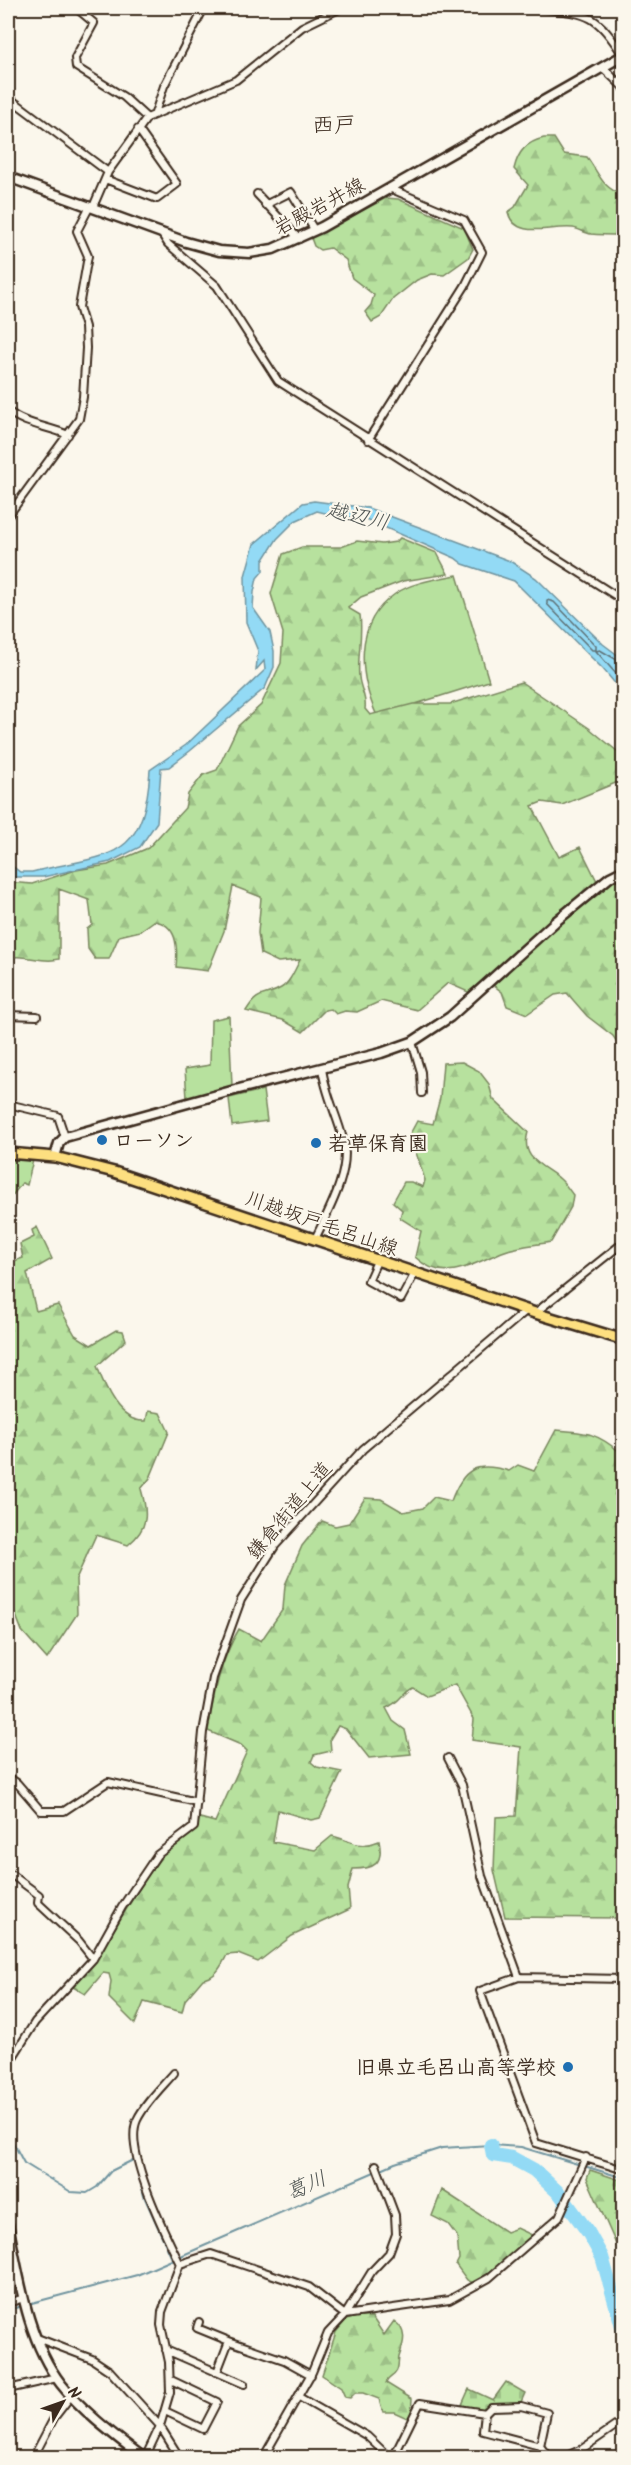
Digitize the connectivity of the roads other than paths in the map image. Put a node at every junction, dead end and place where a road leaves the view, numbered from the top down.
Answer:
1 (76, 8) edge
2 (190, 8) edge
3 (341, 8) edge
4 (537, 8) edge
5 (546, 8) edge
6 (588, 8) edge
7 (202, 10) edge
8 (588, 15) junction
9 (623, 55) edge
10 (602, 67) junction
11 (624, 88) edge
12 (8, 98) edge
13 (155, 113) junction
14 (147, 118) junction
15 (138, 129) junction
16 (108, 172) junction
17 (8, 177) edge
18 (105, 179) junction
19 (389, 188) junction
20 (256, 194) dead end
21 (265, 205) junction
22 (91, 206) junction
23 (315, 231) junction
24 (160, 232) junction
25 (299, 239) junction
26 (8, 411) edge
27 (68, 435) junction
28 (368, 440) junction
29 (8, 516) edge
30 (624, 601) edge
31 (624, 870) edge
32 (8, 1015) edge
33 (37, 1016) dead end
34 (412, 1042) junction
35 (322, 1068) junction
36 (422, 1094) dead end
37 (8, 1104) edge
38 (65, 1137) junction
39 (8, 1153) edge
40 (55, 1157) junction
41 (315, 1239) junction
42 (624, 1242) edge
43 (377, 1261) junction
44 (415, 1273) junction
45 (531, 1312) junction
46 (624, 1340) edge
47 (448, 1758) dead end
48 (8, 1777) edge
49 (197, 1802) junction
50 (8, 1872) edge
51 (93, 1959) junction
52 (519, 1977) junction
53 (624, 1979) edge
54 (8, 2065) edge
55 (174, 2073) dead end
56 (585, 2161) junction
57 (376, 2165) dead end
58 (624, 2170) edge
59 (8, 2224) edge
60 (180, 2264) junction
61 (25, 2302) junction
62 (8, 2303) edge
63 (345, 2315) junction
64 (199, 2322) dead end
65 (37, 2338) junction
66 (229, 2341) junction
67 (166, 2350) junction
68 (217, 2372) junction
69 (311, 2375) junction
70 (57, 2378) junction
71 (171, 2380) junction
72 (244, 2384) dead end
73 (8, 2389) edge
74 (71, 2396) junction
75 (299, 2397) junction
76 (165, 2411) junction
77 (484, 2413) junction
78 (624, 2420) edge
79 (160, 2426) junction
80 (540, 2446) junction
81 (33, 2457) edge
82 (145, 2457) edge
83 (180, 2457) edge
84 (263, 2457) edge
85 (392, 2457) edge
86 (549, 2457) edge
87 (562, 2457) edge

1 - 14 street
2 - 7 street
3 - 13 street
4 - 5 street
5 - 8 street
6 - 8 street
7 - 13 street
8 - 9 street
9 - 10 main road, 岩殿岩井線
10 - 11 street
10 - 19 main road, 岩殿岩井線
12 - 16 street
13 - 14 street
14 - 15 street
15 - 16 street
15 - 18 street
16 - 18 street
17 - 22 main road, 岩殿岩井線
18 - 22 street
19 - 23 main road, 岩殿岩井線
19 - 28 street
20 - 21 street
21 - 23 street
21 - 25 street
22 - 24 main road, 岩殿岩井線
22 - 27 street
23 - 25 main road, 岩殿岩井線
24 - 25 main road, 岩殿岩井線
24 - 28 street
26 - 27 street
27 - 29 street
28 - 30 street
31 - 34 main road
32 - 33 street
34 - 35 main road
34 - 36 street
35 - 38 main road
35 - 41 street
37 - 38 street
38 - 40 main road
39 - 40 main road, 川越坂戸毛呂山線
40 - 41 main road, 川越坂戸毛呂山線
41 - 43 main road, 川越坂戸毛呂山線
42 - 45 street, 鎌倉街道上道
43 - 44 main road, 川越坂戸毛呂山線
43 - 44 street
44 - 45 main road, 川越坂戸毛呂山線
45 - 46 main road, 川越坂戸毛呂山線
45 - 49 street, 鎌倉街道上道
47 - 52 street
48 - 49 street
49 - 51 street, 鎌倉街道上道
50 - 51 street
51 - 54 street, 鎌倉街道上道
52 - 53 street
52 - 56 street
55 - 60 street
56 - 58 street
56 - 63 street
57 - 63 street
59 - 61 main road
60 - 63 street
60 - 67 street
61 - 62 street
61 - 65 main road
63 - 69 street
64 - 66 street
65 - 70 main road
65 - 79 street
66 - 68 street
66 - 69 street
67 - 68 street
67 - 71 street
68 - 72 street
69 - 75 street
70 - 73 street
70 - 74 main road
71 - 76 street
71 - 76 street
74 - 81 street
74 - 82 main road
75 - 84 street
75 - 85 street
76 - 79 street
77 - 80 street
77 - 80 street
77 - 85 street
78 - 87 street
79 - 82 street
79 - 83 street
80 - 86 street

